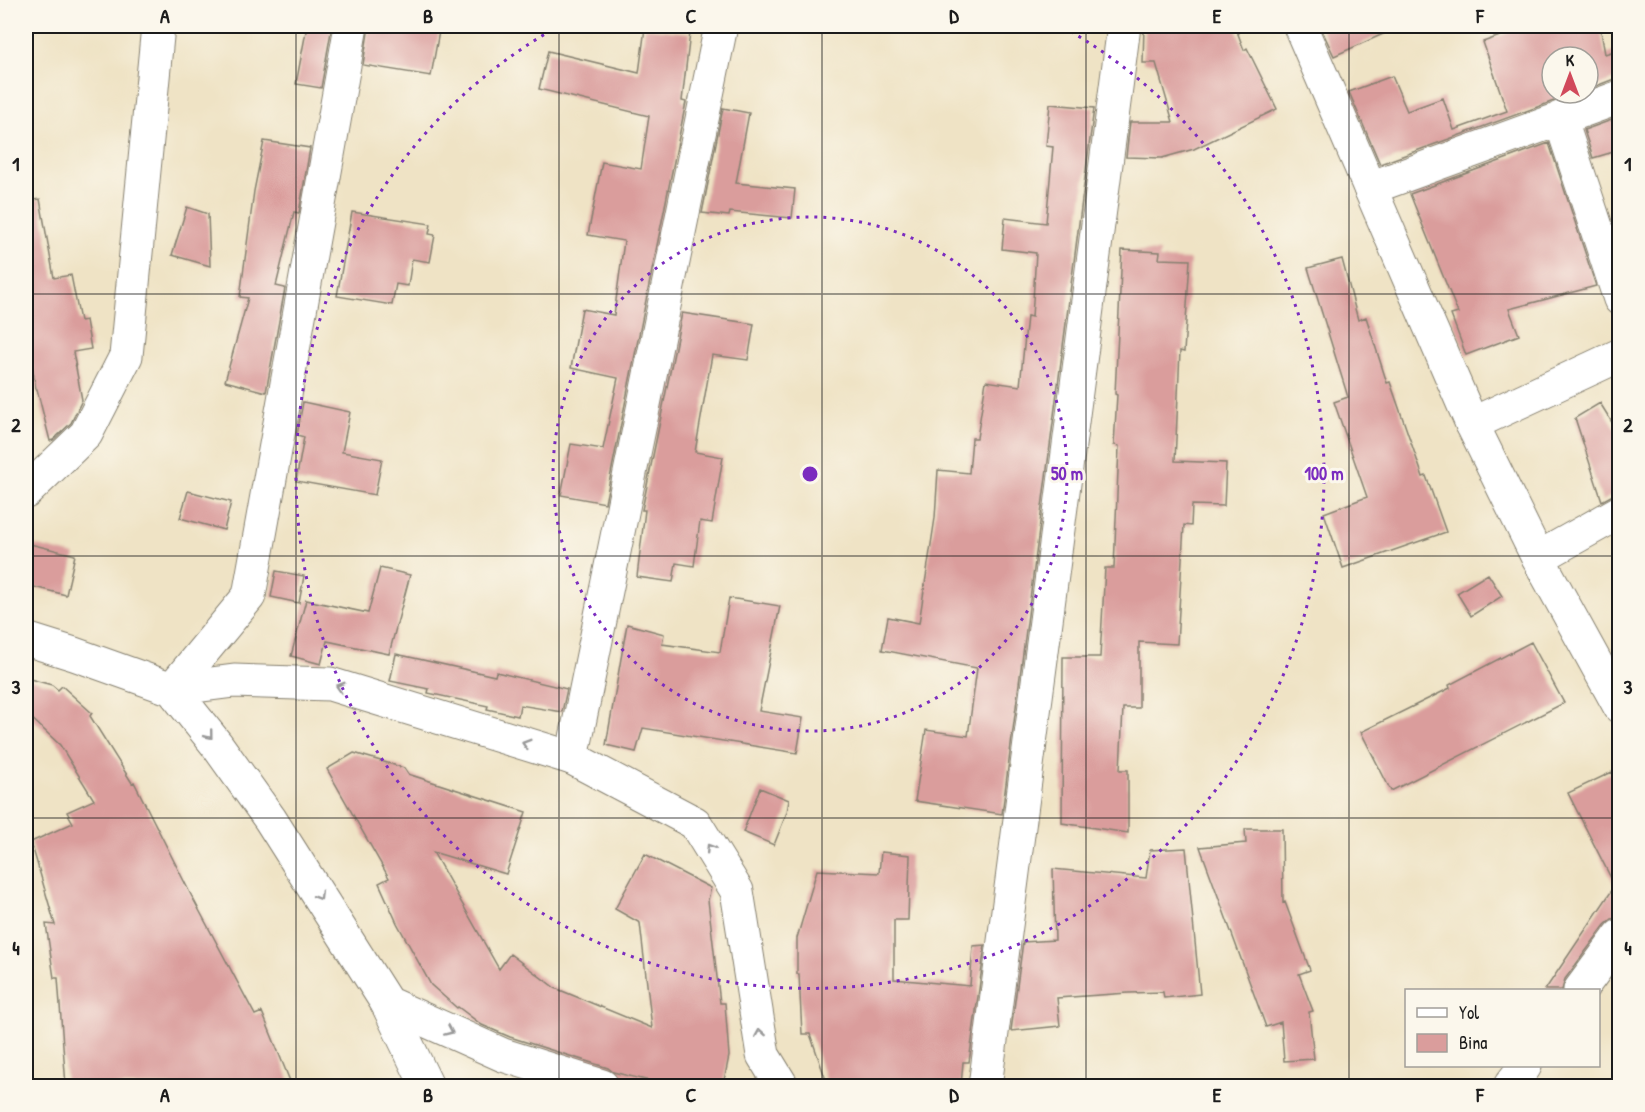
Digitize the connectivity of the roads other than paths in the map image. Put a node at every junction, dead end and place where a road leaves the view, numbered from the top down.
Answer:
1 (158, 26) edge
2 (351, 26) edge
3 (720, 26) edge
4 (1124, 26) edge
5 (1300, 26) edge
6 (1620, 97) edge
7 (1560, 118) junction
8 (1370, 188) junction
9 (1620, 299) edge
10 (1620, 355) edge
11 (1472, 424) junction
12 (26, 492) edge
13 (1620, 512) edge
14 (1538, 558) junction
15 (26, 639) edge
16 (172, 689) junction
17 (1620, 707) edge
18 (572, 758) junction
19 (1620, 936) edge
20 (1581, 989) edge
21 (387, 1003) junction
22 (1524, 1067) edge
23 (427, 1086) edge
24 (602, 1086) edge
25 (782, 1086) edge
26 (985, 1086) edge
27 (1510, 1086) edge

1 - 12 street
2 - 16 street
3 - 18 street
4 - 26 street
5 - 8 street
6 - 7 street
7 - 8 street
7 - 9 street
8 - 11 street
10 - 11 street
11 - 14 street
13 - 14 street
14 - 17 street
15 - 16 street
18 -> 16 street
16 -> 21 street
25 -> 18 street
19 - 20 street
21 - 23 street
21 -> 24 street
22 - 27 street

